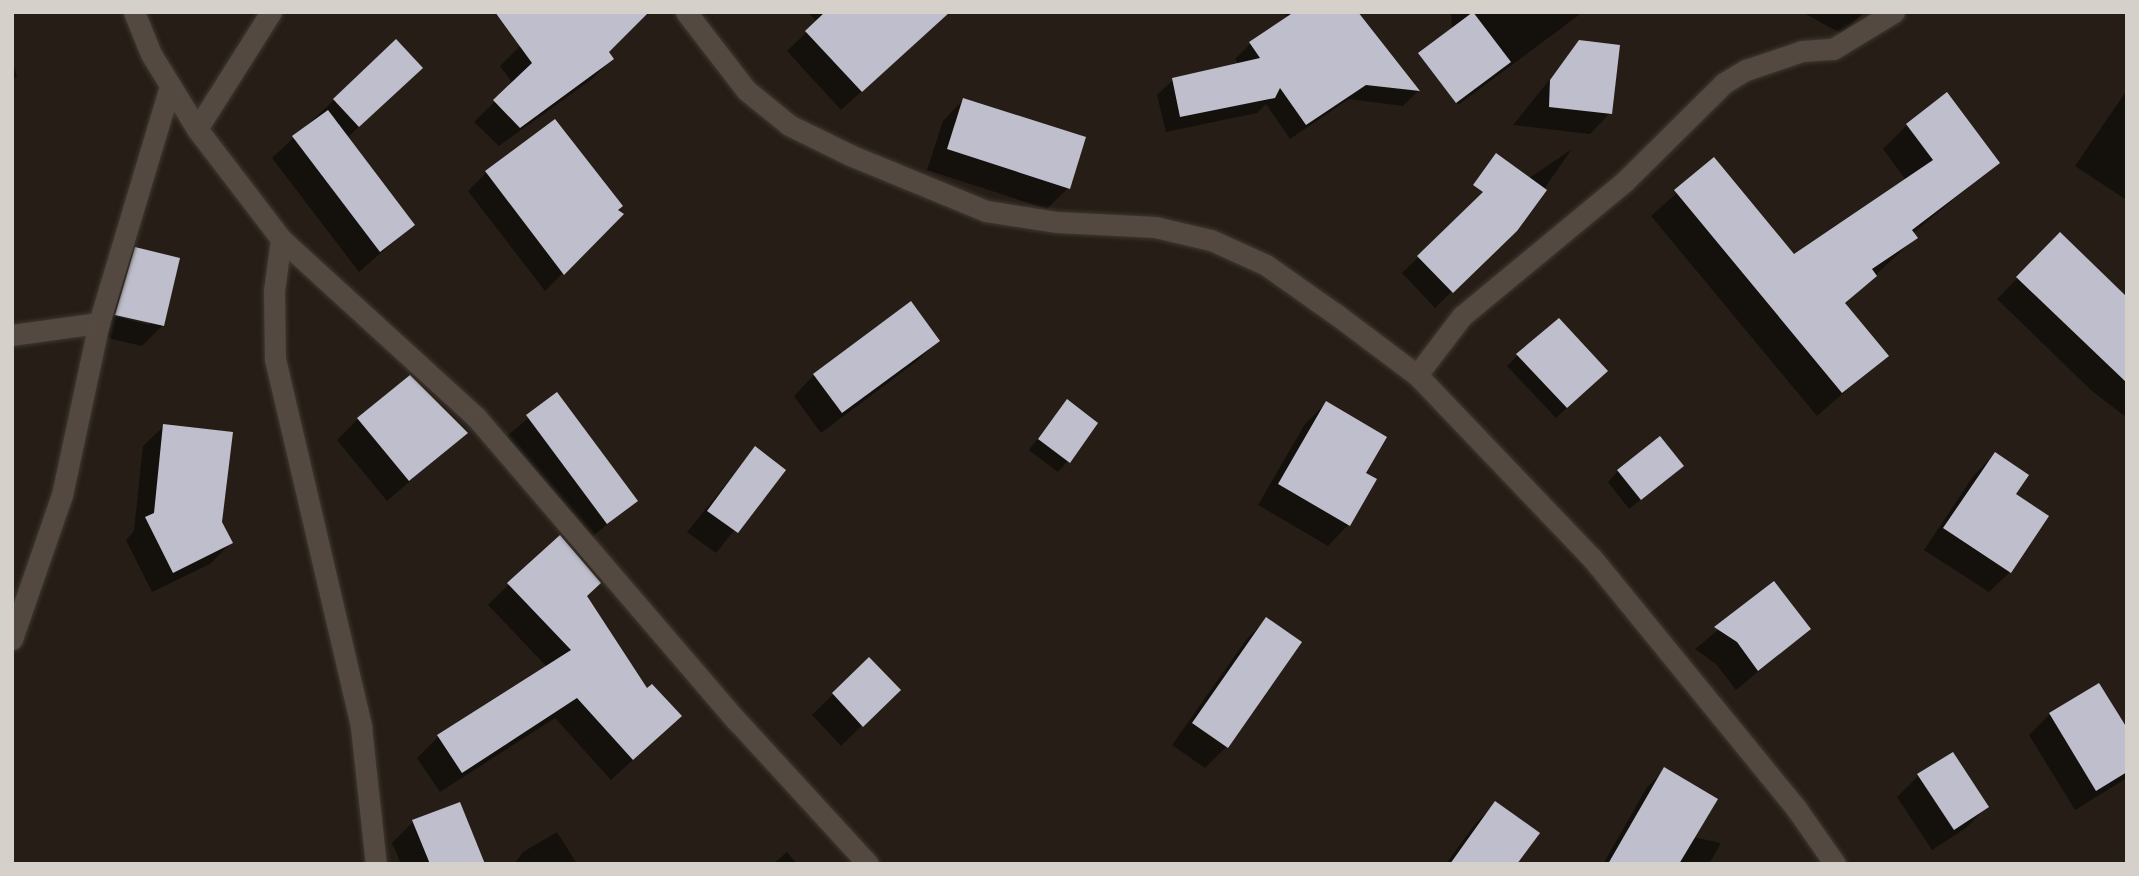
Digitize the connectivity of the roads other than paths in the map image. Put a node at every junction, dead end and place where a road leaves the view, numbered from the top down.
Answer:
1 (134, 12) edge
2 (271, 12) edge
3 (686, 12) edge
4 (1894, 12) edge
5 (170, 86) junction
6 (197, 129) junction
7 (281, 239) junction
8 (99, 323) junction
9 (12, 335) edge
10 (1417, 375) junction
11 (12, 639) edge
12 (376, 864) edge
13 (868, 864) edge
14 (1835, 864) edge

1 - 5 street
2 - 6 street
3 - 10 street
4 - 10 street
5 - 6 street
5 - 8 street
6 - 7 street
7 - 12 street
7 - 13 street
8 - 9 street
8 - 11 street
10 - 14 street

